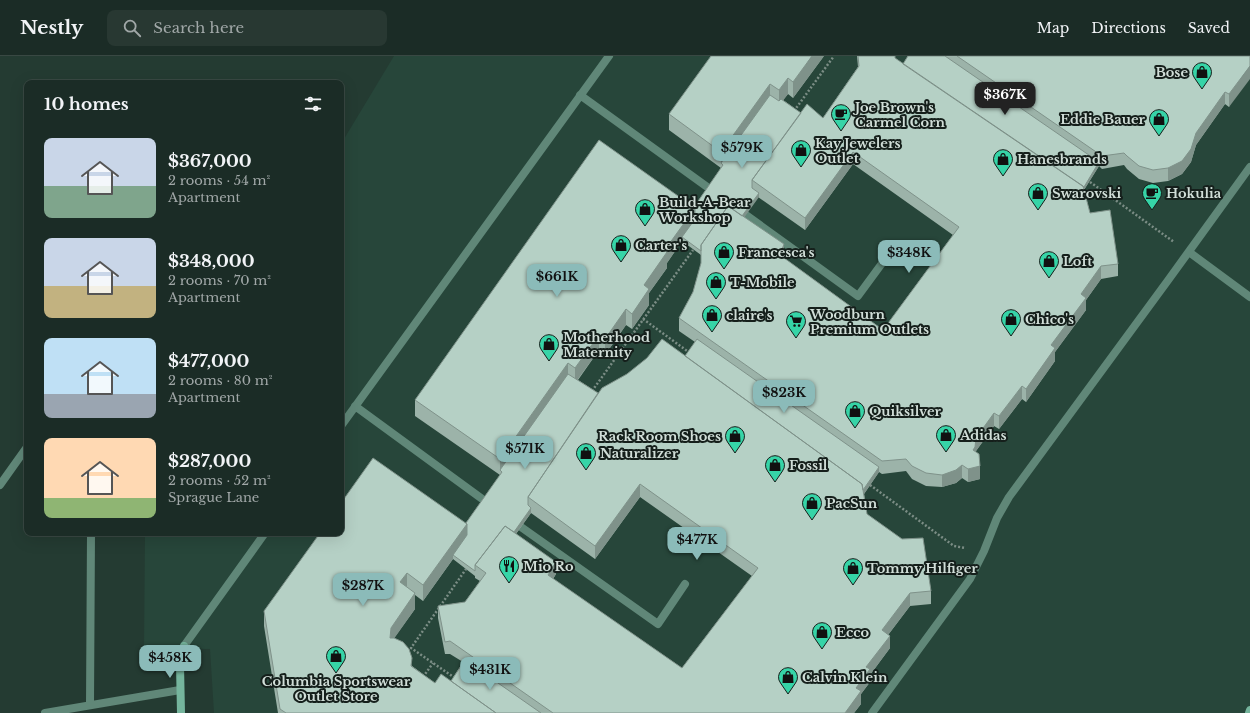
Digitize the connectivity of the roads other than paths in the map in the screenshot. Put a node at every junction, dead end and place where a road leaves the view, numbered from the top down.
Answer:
1 (609, 56) edge
2 (580, 96) junction
3 (1250, 167) edge
4 (710, 189) edge
5 (746, 215) edge
6 (1189, 252) junction
7 (883, 262) dead end
8 (1250, 297) edge
9 (355, 406) junction
10 (344, 422) edge
11 (24, 451) edge
12 (0, 484) edge
13 (485, 501) edge
14 (521, 527) edge
15 (91, 536) edge
16 (263, 536) edge
17 (685, 584) dead end
18 (184, 646) joint
19 (180, 690) junction
20 (90, 704) junction
21 (1250, 710) edge
22 (45, 713) edge
23 (181, 713) edge
24 (872, 713) edge
25 (1249, 713) edge

1 - 2 lane
2 - 4 lane
2 - 9 lane
3 - 6 lane
5 - 7 lane
6 - 8 lane
6 - 24 lane
9 - 10 lane
9 - 13 lane
11 - 12 lane
14 - 17 lane
15 - 20 lane
16 - 18 lane
18 - 19 street
19 - 20 lane
19 - 23 street
20 - 22 lane
21 - 25 street

